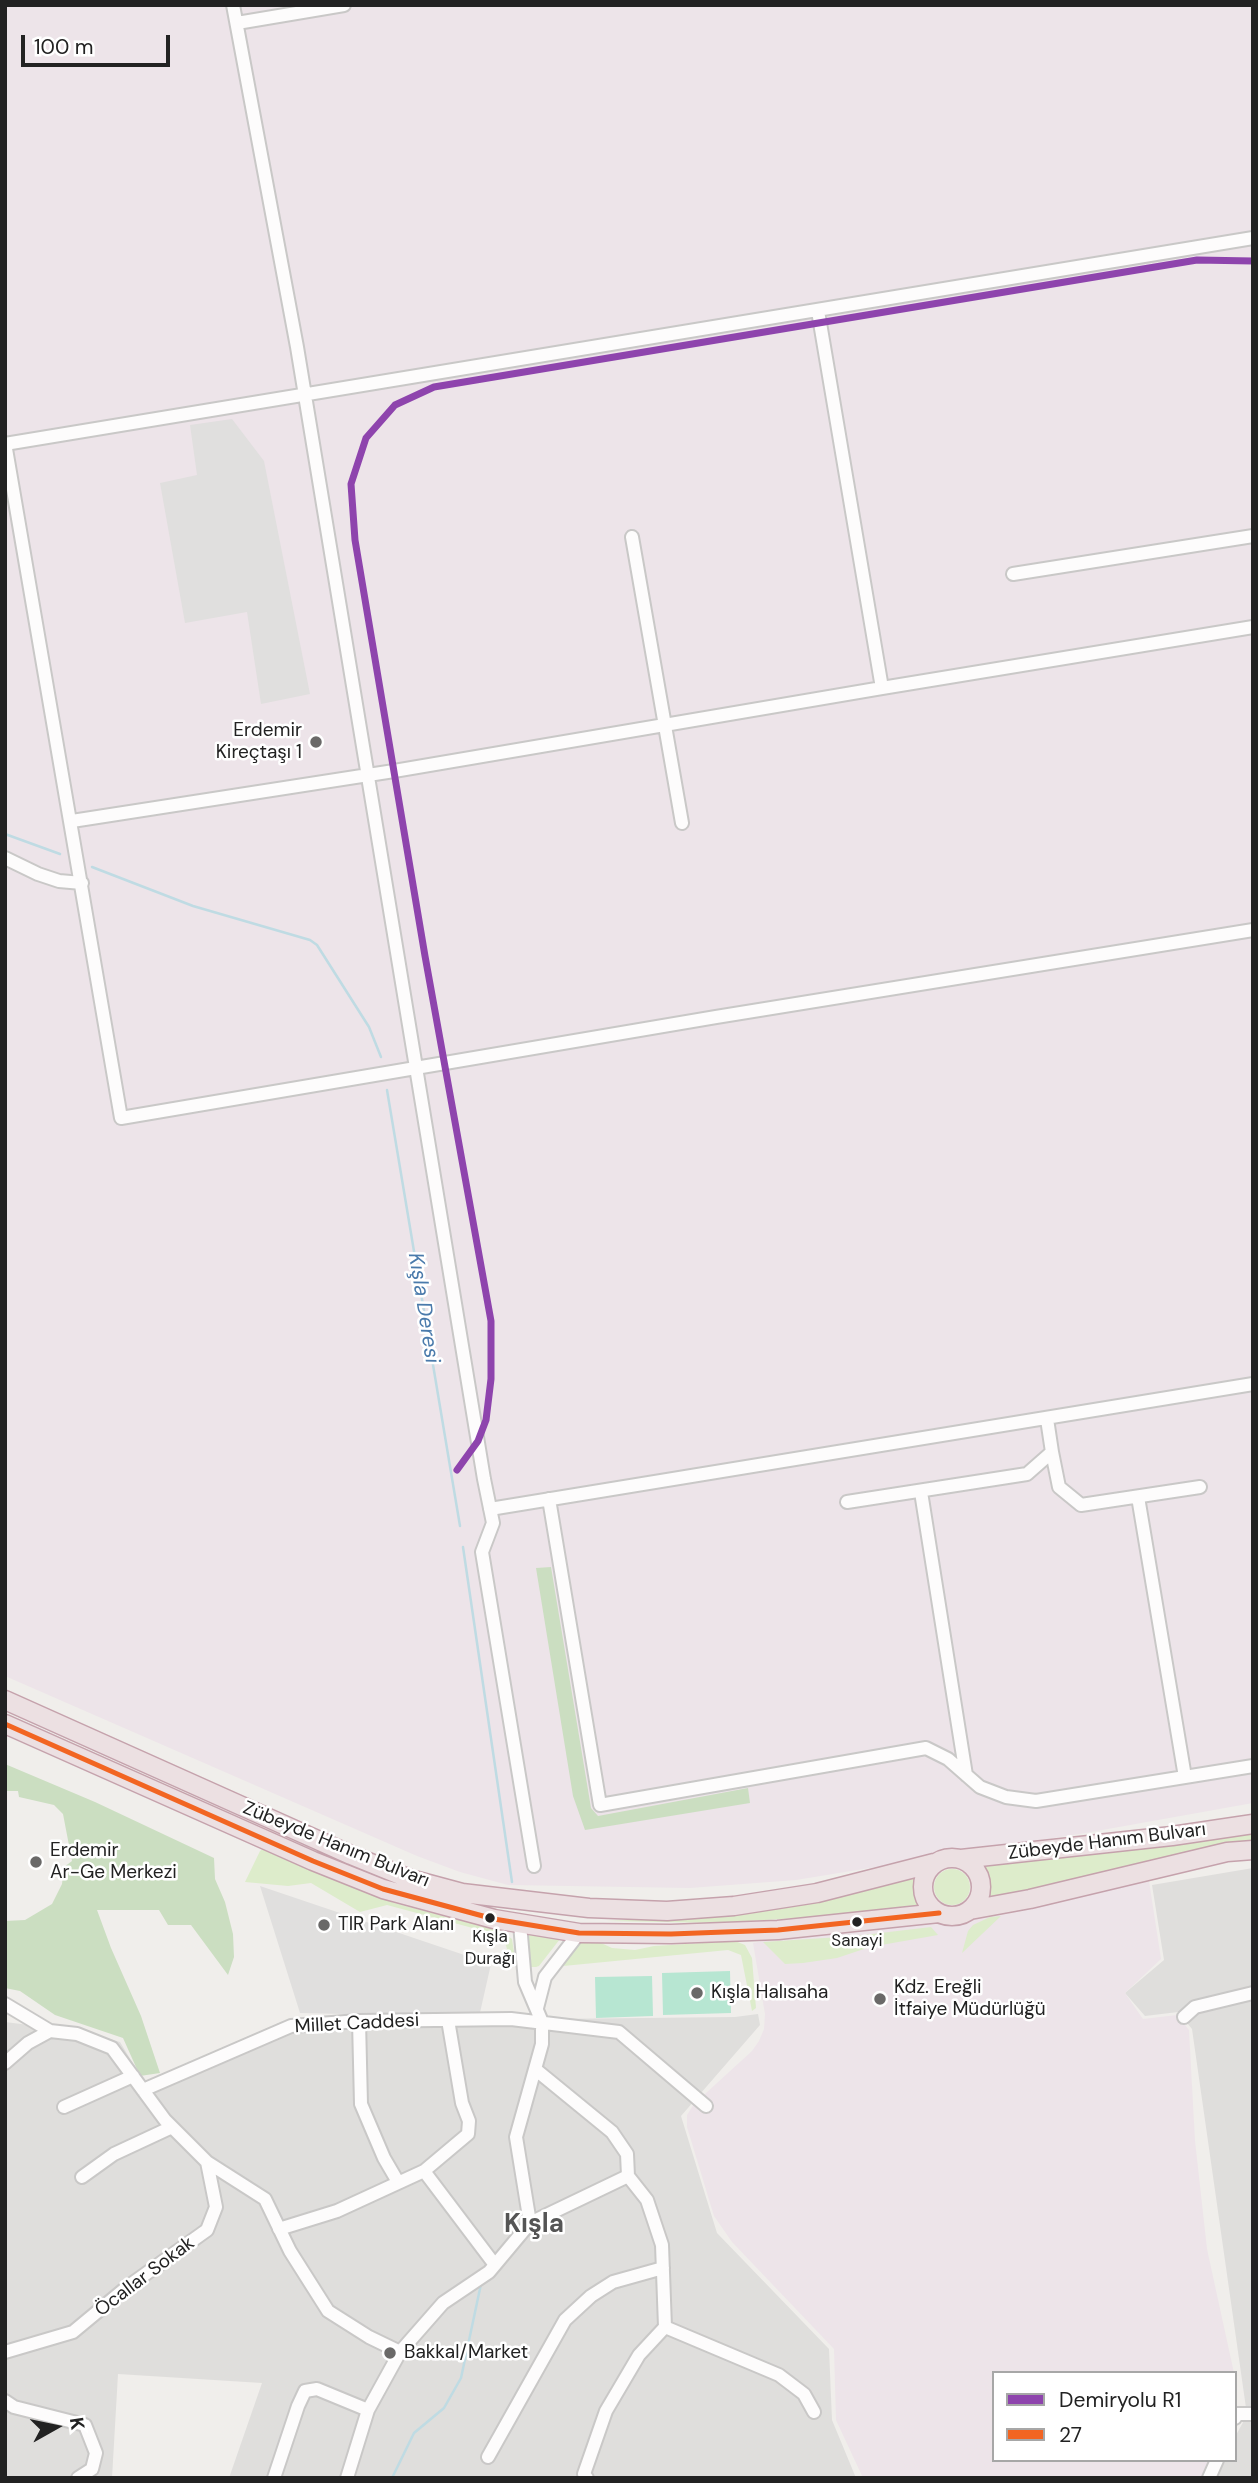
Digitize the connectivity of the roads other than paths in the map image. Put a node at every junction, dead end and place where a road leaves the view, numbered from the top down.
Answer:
1 (344, 5) edge
2 (233, 6) edge
3 (237, 23) junction
4 (1253, 238) edge
5 (818, 311) junction
6 (305, 396) junction
7 (5, 443) edge
8 (632, 537) dead end
9 (1253, 537) edge
10 (1013, 575) dead end
11 (1253, 627) edge
12 (882, 688) junction
13 (664, 725) junction
14 (366, 775) junction
15 (72, 821) junction
16 (682, 823) dead end
17 (5, 858) edge
18 (82, 883) junction
19 (1253, 930) edge
20 (416, 1068) junction
21 (1253, 1384) edge
22 (1047, 1419) junction
23 (1052, 1452) junction
24 (1200, 1487) dead end
25 (921, 1492) junction
26 (1138, 1497) junction
27 (549, 1499) junction
28 (847, 1502) dead end
29 (490, 1509) junction
30 (5, 1700) edge
31 (5, 1724) edge
32 (1253, 1766) edge
33 (966, 1775) junction
34 (1185, 1777) junction
35 (1253, 1824) edge
36 (1253, 1850) edge
37 (961, 1859) junction
38 (934, 1863) junction
39 (534, 1866) dead end
40 (970, 1910) junction
41 (939, 1913) junction
42 (520, 1924) junction
43 (579, 1933) junction
44 (1253, 1993) edge
45 (5, 2004) edge
46 (537, 2008) junction
47 (1184, 2017) dead end
48 (448, 2020) junction
49 (359, 2021) junction
50 (542, 2022) junction
51 (50, 2031) junction
52 (5, 2063) edge
53 (535, 2069) junction
54 (133, 2076) junction
55 (143, 2090) junction
56 (706, 2106) dead end
57 (64, 2107) dead end
58 (172, 2127) junction
59 (207, 2162) junction
60 (424, 2171) junction
61 (628, 2176) junction
62 (82, 2177) dead end
63 (398, 2182) junction
64 (530, 2223) junction
65 (279, 2229) junction
66 (495, 2264) junction
67 (663, 2268) junction
68 (665, 2327) junction
69 (5, 2352) edge
70 (400, 2352) junction
71 (5, 2401) edge
72 (368, 2410) junction
73 (814, 2412) dead end
74 (488, 2457) dead end
75 (1216, 2462) edge
76 (78, 2478) edge
77 (274, 2478) edge
78 (347, 2478) edge
79 (587, 2478) edge
80 (1209, 2478) edge

1 - 3 street
2 - 3 street
3 - 6 street
4 - 5 street
5 - 6 street
5 - 12 street
6 - 7 street
6 - 14 street
7 - 15 street
8 - 13 street
9 - 10 street
11 - 12 street
12 - 13 street
13 - 14 street
13 - 16 street
14 - 15 street
14 - 20 street
15 - 18 street
17 - 18 street
18 - 20 street
19 - 20 street
20 - 29 street
21 - 22 street
22 - 23 street
22 - 27 street
23 - 25 street
23 - 26 street
24 - 26 street
25 - 28 street
25 - 33 street
26 - 34 street
27 - 29 street
27 - 33 street
29 - 39 street
30 - 38 highway, Zübeyde Hanım Bulvarı
31 - 42 highway, Zübeyde Hanım Bulvarı
32 - 34 street
33 - 34 street
35 - 37 highway, Zübeyde Hanım Bulvarı
36 - 40 highway, Zübeyde Hanım Bulvarı
37 - 38 highway, Zübeyde Hanım Bulvarı
37 - 40 highway
38 - 41 highway
40 - 41 highway, Zübeyde Hanım Bulvarı
41 - 43 highway, Zübeyde Hanım Bulvarı
42 - 43 highway, Zübeyde Hanım Bulvarı
42 - 46 street
43 - 46 street
44 - 47 street
45 - 51 street
46 - 50 street
48 - 49 street, Millet Caddesi
48 - 50 street, Millet Caddesi
48 - 60 street
49 - 55 street, Millet Caddesi
49 - 63 street
50 - 53 street
50 - 56 street, Millet Caddesi
51 - 52 street
51 - 54 street
53 - 61 street
53 - 64 street
54 - 55 street
54 - 57 street
55 - 58 street
58 - 59 street
58 - 62 street
59 - 65 street
59 - 69 street, Öcallar Sokak
60 - 63 street
60 - 66 street
61 - 64 street
61 - 67 street
63 - 65 street
64 - 66 street
65 - 70 street
66 - 70 street
67 - 68 street
67 - 74 street
68 - 73 street
68 - 79 street
70 - 72 street
71 - 76 street
72 - 77 street
72 - 78 street
75 - 80 street

